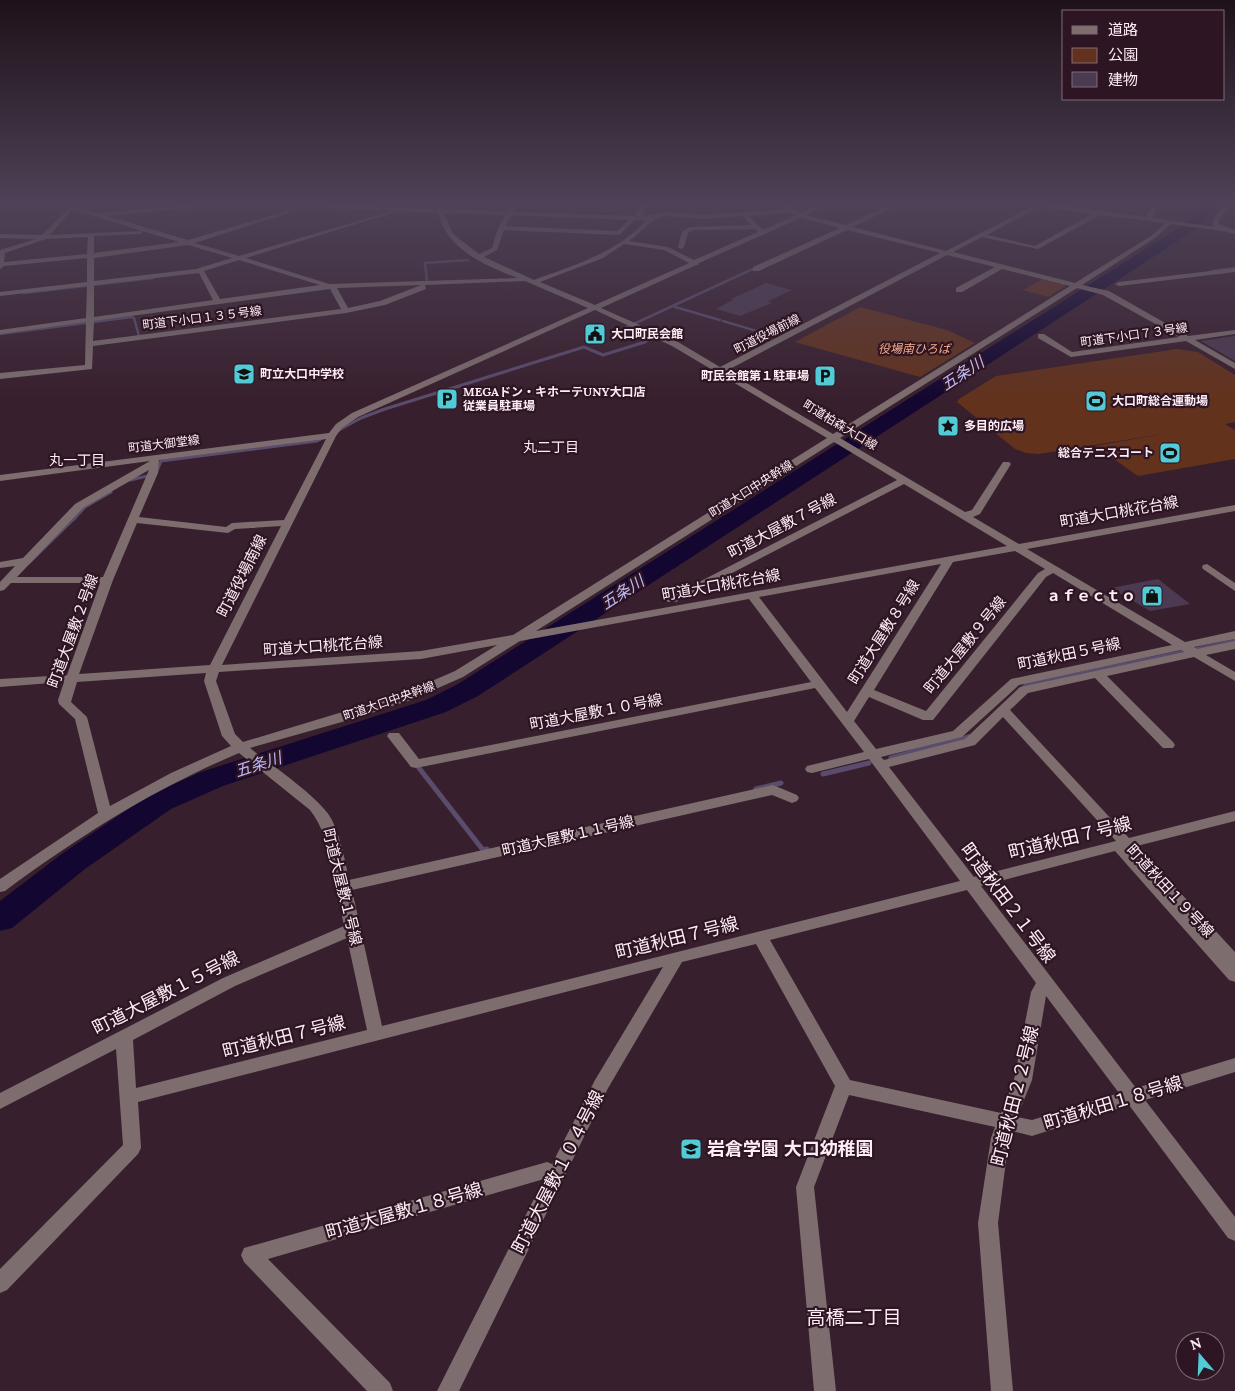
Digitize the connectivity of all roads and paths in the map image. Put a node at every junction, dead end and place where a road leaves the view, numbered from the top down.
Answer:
1 (90, 269) edge
2 (205, 269) edge
3 (214, 269) edge
4 (274, 269) edge
5 (504, 269) edge
6 (565, 269) edge
7 (685, 269) edge
8 (915, 269) edge
9 (997, 269) edge
10 (1007, 269) edge
11 (1105, 269) edge
12 (1228, 269) edge
13 (203, 273) junction
14 (531, 281) junction
15 (1122, 282) dead end
16 (433, 283) junction
17 (332, 286) junction
18 (90, 287) junction
19 (1078, 287) junction
20 (959, 290) dead end
21 (0, 296) edge
22 (218, 303) junction
23 (595, 308) junction
24 (346, 311) junction
25 (89, 320) junction
26 (0, 332) edge
27 (1235, 332) edge
28 (1041, 336) dead end
29 (1187, 338) junction
30 (89, 344) junction
31 (1235, 366) edge
32 (721, 370) junction
33 (0, 376) edge
34 (332, 435) junction
35 (838, 440) junction
36 (155, 461) junction
37 (1006, 464) dead end
38 (0, 478) edge
39 (906, 480) junction
40 (1235, 508) edge
41 (965, 516) junction
42 (133, 519) junction
43 (287, 523) junction
44 (1018, 548) junction
45 (949, 560) junction
46 (22, 564) junction
47 (0, 565) edge
48 (1208, 567) dead end
49 (1054, 568) junction
50 (0, 570) edge
51 (107, 580) junction
52 (3, 584) edge
53 (1235, 588) edge
54 (752, 596) junction
55 (672, 600) dead end
56 (1235, 636) edge
57 (516, 638) junction
58 (1235, 645) edge
59 (1184, 646) junction
60 (1196, 653) junction
61 (213, 669) junction
62 (1098, 674) junction
63 (1235, 677) edge
64 (71, 678) junction
65 (0, 683) edge
66 (818, 684) junction
67 (866, 691) junction
68 (1003, 710) junction
69 (847, 722) junction
70 (394, 736) dead end
71 (1168, 745) dead end
72 (240, 747) junction
73 (877, 761) junction
74 (812, 769) dead end
75 (792, 798) dead end
76 (105, 813) junction
77 (1235, 816) edge
78 (1122, 845) junction
79 (970, 884) junction
80 (0, 887) edge
81 (343, 887) junction
82 (353, 929) junction
83 (760, 937) junction
84 (677, 958) junction
85 (1235, 962) edge
86 (1235, 976) edge
87 (1044, 982) junction
88 (376, 1034) junction
89 (124, 1036) junction
90 (1235, 1065) edge
91 (844, 1086) junction
92 (129, 1097) junction
93 (1133, 1098) junction
94 (0, 1102) edge
95 (1007, 1123) junction
96 (556, 1174) junction
97 (1235, 1232) edge
98 (0, 1283) edge
99 (382, 1391) edge
100 (448, 1391) edge
101 (825, 1391) edge
102 (1002, 1391) edge

1 - 18 street
2 - 18 street
3 - 13 street
4 - 17 street
5 - 14 street, 町道柏森大口線
6 - 14 street
7 - 23 street, 町道役場南線
8 - 32 street, 町道役場前線
9 - 20 street
10 - 19 street
11 - 19 street, 町道大口中央幹線
12 - 15 street
13 - 18 street
13 - 22 street
14 - 16 street
14 - 23 street, 町道柏森大口線
16 - 17 street
16 - 24 street, 町道下小口１３５号線
17 - 22 street
17 - 24 street
18 - 21 street
18 - 25 street
19 - 29 street
19 - 35 street, 町道大口中央幹線
22 - 25 street
23 - 32 street, 町道柏森大口線
23 - 34 street, 町道役場南線
24 - 30 street, 町道下小口１３５号線
25 - 26 street
25 - 30 street
27 - 29 street, 町道下小口７３号線
28 - 29 street, 町道下小口７３号線
29 - 31 street
30 - 33 street
32 - 35 street, 町道柏森大口線
34 - 36 street, 町道大御堂線
34 - 43 street, 町道役場南線
35 - 39 street, 町道柏森大口線
35 - 57 street, 町道大口中央幹線
36 - 38 street, 町道大御堂線
36 - 42 street, 町道大屋敷２号線
36 - 46 street
37 - 41 street
39 - 41 street, 町道柏森大口線
39 - 55 street, 町道大屋敷７号線
40 - 44 street, 町道大口桃花台線
41 - 44 street, 町道柏森大口線
42 - 43 street
42 - 51 street, 町道大屋敷２号線
43 - 61 street, 町道役場南線
44 - 45 street, 町道大口桃花台線
44 - 49 street, 町道柏森大口線
45 - 54 street, 町道大口桃花台線
45 - 67 street, 町道大屋敷８号線
46 - 47 street
46 - 50 street
46 - 52 street
48 - 53 street
49 - 59 street, 町道柏森大口線
49 - 67 street, 町道大屋敷９号線
51 - 52 street
51 - 64 street, 町道大屋敷２号線
54 - 57 street, 町道大口桃花台線
54 - 66 street, 町道秋田２１号線
56 - 59 street, 町道秋田５号線
57 - 61 street, 町道大口桃花台線
57 - 72 street, 町道大口中央幹線
58 - 60 street
59 - 60 street, 町道柏森大口線
59 - 73 street, 町道秋田５号線
60 - 62 street
60 - 63 street, 町道柏森大口線
61 - 64 street, 町道大口桃花台線
61 - 72 street, 町道役場南線
62 - 68 street
62 - 71 street
64 - 65 street, 町道大口桃花台線
64 - 76 street, 町道大屋敷２号線
66 - 69 street, 町道秋田２１号線
66 - 70 street, 町道大屋敷１０号線
67 - 69 street, 町道大屋敷８号線
68 - 73 street
68 - 78 street, 町道秋田１９号線
69 - 73 street, 町道秋田２１号線
72 - 76 street
72 - 81 street, 町道大屋敷１号線
73 - 74 street, 町道秋田５号線
73 - 79 street, 町道秋田２１号線
75 - 81 street, 町道大屋敷１１号線
76 - 80 street
77 - 78 street, 町道秋田７号線
78 - 79 street, 町道秋田７号線
78 - 85 street, 町道秋田１９号線
78 - 86 street
79 - 83 street, 町道秋田７号線
79 - 87 street, 町道秋田２１号線
81 - 82 street, 町道大屋敷１号線
82 - 88 street, 町道大屋敷１号線
82 - 89 street, 町道大屋敷１５号線
83 - 84 street, 町道秋田７号線
83 - 91 street
84 - 88 street, 町道秋田７号線
84 - 96 street, 町道大屋敷１０４号線
87 - 93 street, 町道秋田２１号線
87 - 95 street, 町道秋田２２号線
88 - 92 street, 町道秋田７号線
89 - 92 street
89 - 94 street, 町道大屋敷１５号線
90 - 93 street, 町道秋田１８号線
91 - 95 street, 町道秋田１８号線
91 - 101 street
92 - 98 street
93 - 95 street, 町道秋田１８号線
93 - 97 street, 町道秋田２１号線
95 - 102 street, 町道秋田２２号線
96 - 99 street, 町道大屋敷１８号線
96 - 100 street, 町道大屋敷１０４号線

